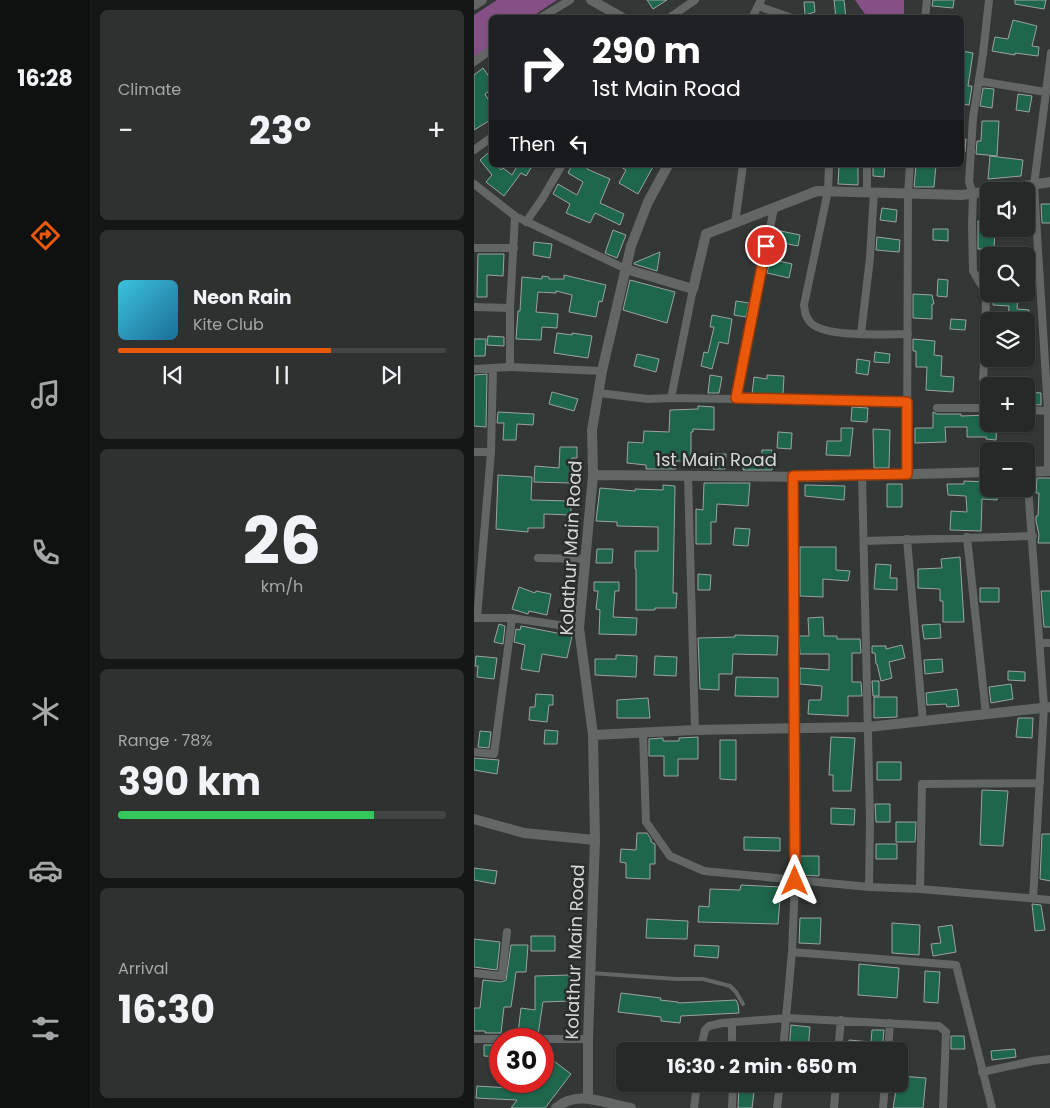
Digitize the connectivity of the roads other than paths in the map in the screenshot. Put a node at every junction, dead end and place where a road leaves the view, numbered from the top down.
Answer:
1 (482, 0) edge
2 (570, 0) edge
3 (591, 0) edge
4 (695, 0) edge
5 (927, 0) edge
6 (989, 0) edge
7 (760, 3) edge
8 (474, 5) edge
9 (545, 15) edge
10 (618, 15) edge
11 (673, 15) edge
12 (754, 15) edge
13 (786, 15) edge
14 (925, 15) edge
15 (489, 51) edge
16 (1050, 53) edge
17 (474, 62) edge
18 (979, 82) junction
19 (1045, 92) junction
20 (489, 139) edge
21 (474, 150) edge
22 (561, 167) edge
23 (667, 167) edge
24 (743, 167) edge
25 (829, 167) edge
26 (867, 167) edge
27 (910, 167) edge
28 (1034, 182) edge
29 (1050, 182) edge
30 (1035, 184) edge
31 (475, 186) edge
32 (828, 191) junction
33 (871, 192) junction
34 (980, 192) edge
35 (908, 193) junction
36 (973, 193) junction
37 (1035, 199) edge
38 (774, 208) junction
39 (515, 216) junction
40 (526, 222) junction
41 (735, 223) junction
42 (474, 248) edge
43 (514, 248) junction
44 (626, 269) junction
45 (693, 289) junction
46 (474, 307) edge
47 (510, 308) junction
48 (862, 334) junction
49 (908, 334) junction
50 (474, 368) edge
51 (510, 368) junction
52 (493, 369) junction
53 (602, 371) junction
54 (983, 377) edge
55 (599, 393) junction
56 (671, 398) junction
57 (736, 398) junction
58 (907, 402) junction
59 (937, 408) dead end
60 (980, 408) edge
61 (1035, 410) edge
62 (1049, 411) edge
63 (474, 452) edge
64 (491, 452) junction
65 (1049, 471) edge
66 (980, 472) edge
67 (1035, 472) edge
68 (907, 474) junction
69 (593, 475) junction
70 (862, 475) junction
71 (688, 476) junction
72 (793, 476) junction
73 (1029, 497) edge
74 (1032, 536) junction
75 (967, 537) junction
76 (907, 539) junction
77 (864, 541) junction
78 (538, 558) dead end
79 (585, 559) junction
80 (476, 618) edge
81 (512, 618) junction
82 (579, 628) junction
83 (1040, 643) junction
84 (1050, 643) edge
85 (1047, 707) edge
86 (986, 714) junction
87 (923, 722) junction
88 (868, 727) junction
89 (794, 729) junction
90 (694, 730) junction
91 (643, 732) junction
92 (593, 735) junction
93 (474, 752) edge
94 (1040, 783) junction
95 (474, 819) edge
96 (595, 840) junction
97 (795, 881) junction
98 (869, 887) junction
99 (920, 889) junction
100 (1033, 899) junction
101 (1050, 900) edge
102 (507, 932) dead end
103 (792, 952) junction
104 (474, 973) edge
105 (590, 973) junction
106 (743, 1004) dead end
107 (787, 1018) junction
108 (840, 1020) junction
109 (732, 1022) junction
110 (890, 1023) junction
111 (474, 1039) edge
112 (489, 1039) edge
113 (554, 1039) edge
114 (588, 1039) junction
115 (702, 1042) edge
116 (732, 1042) edge
117 (784, 1042) edge
118 (839, 1042) edge
119 (889, 1042) edge
120 (1050, 1059) edge
121 (982, 1072) junction
122 (696, 1092) edge
123 (732, 1092) edge
124 (779, 1092) edge
125 (835, 1092) edge
126 (885, 1092) edge
127 (588, 1097) junction
128 (618, 1107) edge
129 (556, 1108) edge
130 (630, 1108) edge
131 (694, 1108) edge
132 (732, 1108) edge
133 (777, 1108) edge
134 (834, 1108) edge
135 (884, 1108) edge
136 (943, 1108) edge
137 (992, 1108) edge

1 - 8 street
2 - 9 street
3 - 10 street
4 - 11 street
5 - 14 street
6 - 18 street
7 - 12 street
7 - 13 street
15 - 17 street
16 - 19 street
18 - 19 street
18 - 36 street
19 - 28 street
20 - 21 street
22 - 40 street
23 - 44 street, Kolathur Main Road
24 - 41 street
25 - 32 street
26 - 33 street
27 - 35 street
29 - 30 street
31 - 39 street
32 - 33 street
32 - 38 street
32 - 48 street
33 - 35 street
33 - 48 street
34 - 36 street
35 - 36 street
35 - 49 street
36 - 54 street
37 - 62 street
38 - 41 street
38 - 57 street
39 - 40 street
39 - 43 street
40 - 44 street
41 - 45 street
42 - 43 street
43 - 47 street
44 - 45 street
44 - 53 street, Kolathur Main Road
45 - 56 street
46 - 47 street
47 - 51 street
48 - 49 street
49 - 58 street
50 - 52 street
51 - 52 street
51 - 53 street
52 - 64 street
53 - 55 street, Kolathur Main Road
55 - 56 street
55 - 69 street, Kolathur Main Road
56 - 57 street
57 - 58 street
58 - 68 street
59 - 60 street
61 - 62 street
62 - 65 street
63 - 64 street
64 - 80 street
65 - 67 street
66 - 68 street, 1st Main Road
68 - 70 street, 1st Main Road
69 - 71 street, 1st Main Road
69 - 79 street, Kolathur Main Road
70 - 72 street, 1st Main Road
70 - 77 street
71 - 72 street, 1st Main Road
71 - 90 street
72 - 89 street
73 - 74 street
74 - 75 street
74 - 83 street
75 - 76 street
75 - 86 street
76 - 77 street
76 - 87 street
77 - 88 street
78 - 79 street
79 - 82 street, Kolathur Main Road
80 - 81 street
81 - 82 street
81 - 93 street
82 - 92 street, Kolathur Main Road
83 - 84 street
83 - 85 street
85 - 86 street
85 - 94 street
86 - 87 street
87 - 88 street
88 - 89 street
88 - 98 street
89 - 90 street
89 - 97 street
90 - 91 street
91 - 92 street
91 - 97 street
92 - 96 street, Kolathur Main Road
94 - 99 street
94 - 100 street
95 - 96 street
96 - 105 street, Kolathur Main Road
97 - 98 street
97 - 103 street
98 - 99 street
99 - 100 street
100 - 101 street
102 - 104 street
103 - 107 street
103 - 121 street
105 - 106 lane
105 - 114 street, Kolathur Main Road
107 - 108 street
107 - 109 street
107 - 117 street
108 - 110 street
108 - 118 street
109 - 115 street
109 - 116 street
110 - 119 street
110 - 136 street
111 - 112 street
113 - 114 street
114 - 127 street, Kolathur Main Road
120 - 121 street
121 - 137 street
122 - 131 street
123 - 132 street
124 - 133 street
125 - 134 street
126 - 135 street
127 - 128 street
127 - 129 street
128 - 130 street

